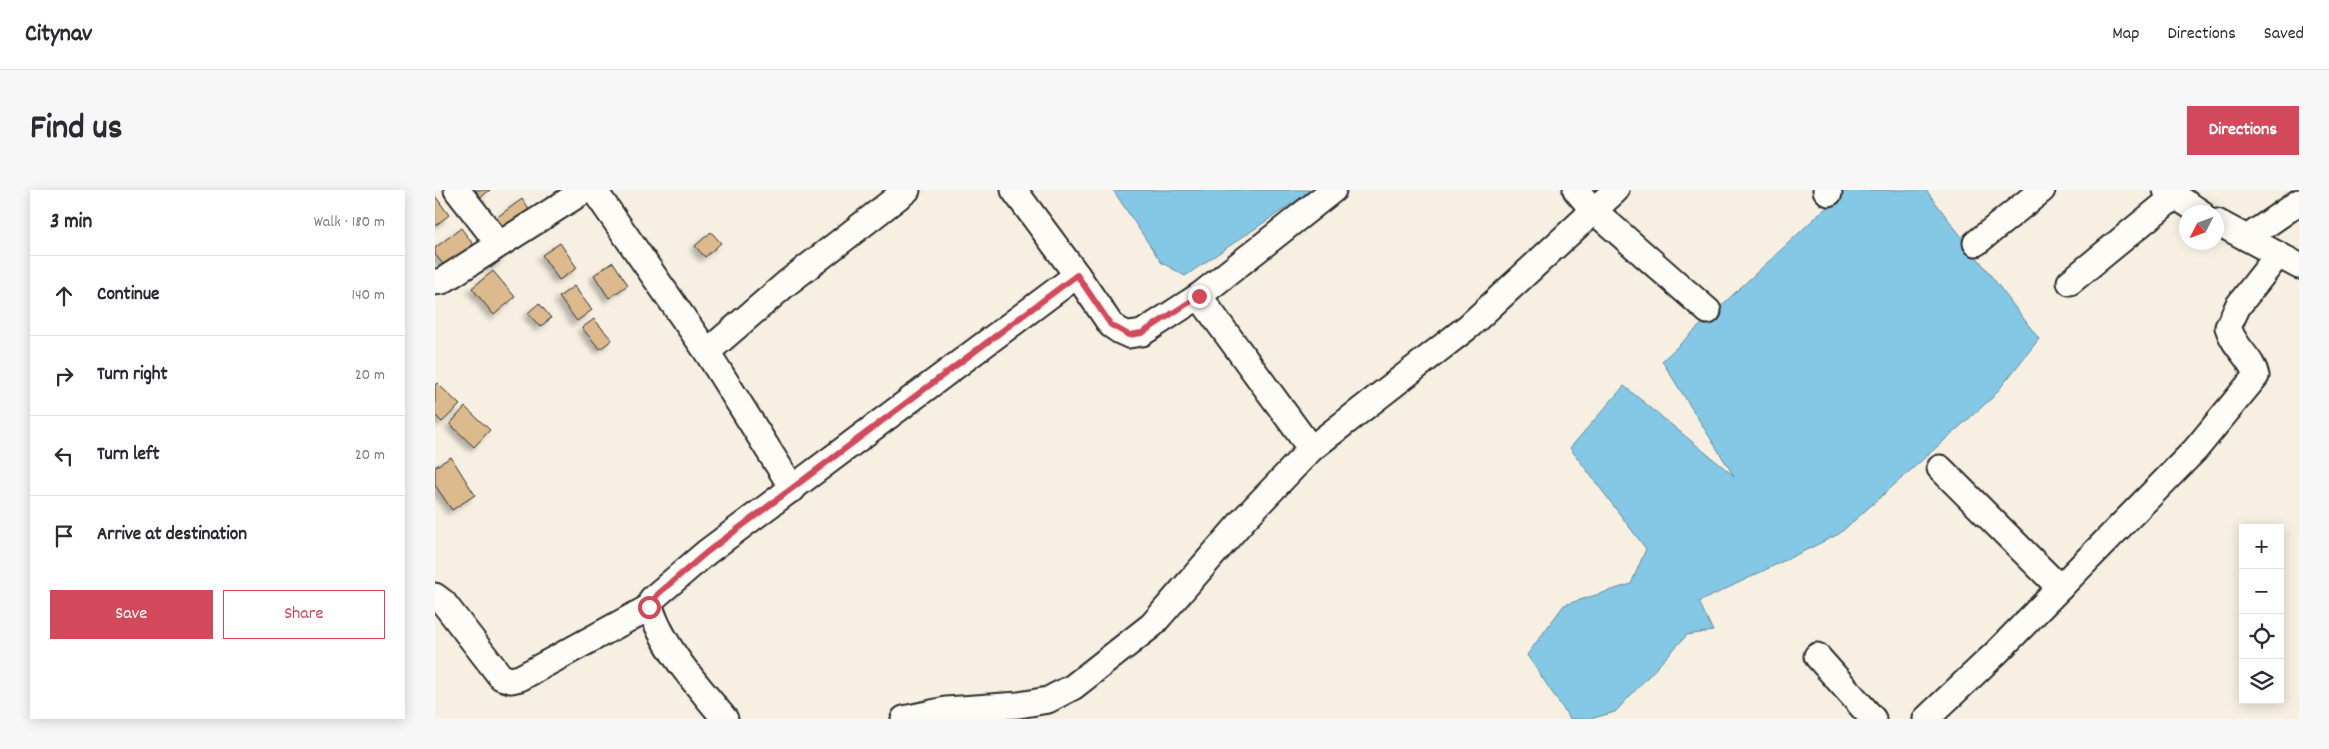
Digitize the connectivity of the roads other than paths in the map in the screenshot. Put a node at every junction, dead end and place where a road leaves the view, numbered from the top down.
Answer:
1 (457, 190) edge
2 (585, 190) edge
3 (594, 190) edge
4 (907, 190) edge
5 (1014, 190) edge
6 (1333, 190) edge
7 (1576, 190) edge
8 (1616, 190) edge
9 (2043, 190) edge
10 (2171, 193) edge
11 (2299, 202) edge
12 (2189, 205) edge
13 (1593, 210) junction
14 (2224, 226) edge
15 (2247, 238) junction
16 (1976, 243) dead end
17 (499, 244) junction
18 (2289, 260) edge
19 (1077, 275) junction
20 (435, 282) edge
21 (2070, 282) dead end
22 (1199, 296) junction
23 (1708, 311) dead end
24 (707, 352) junction
25 (1311, 449) junction
26 (1940, 468) dead end
27 (793, 489) junction
28 (2060, 588) junction
29 (435, 596) edge
30 (649, 607) junction
31 (1817, 656) dead end
32 (725, 719) edge
33 (904, 719) edge
34 (1873, 719) edge
35 (1926, 719) edge

1 - 17 street
2 - 17 street
3 - 24 street
4 - 24 street
5 - 19 street
6 - 22 street
7 - 13 street
8 - 13 street
9 - 16 street
10 - 12 street
10 - 21 street
11 - 15 street
13 - 23 street
13 - 25 street
14 - 15 street
15 - 18 street
17 - 20 street
18 - 28 street
19 - 22 street
19 - 27 street
22 - 25 street
24 - 27 street
25 - 33 street
26 - 28 street
27 - 30 street
28 - 35 street
29 - 30 street
30 - 32 street
31 - 34 street

